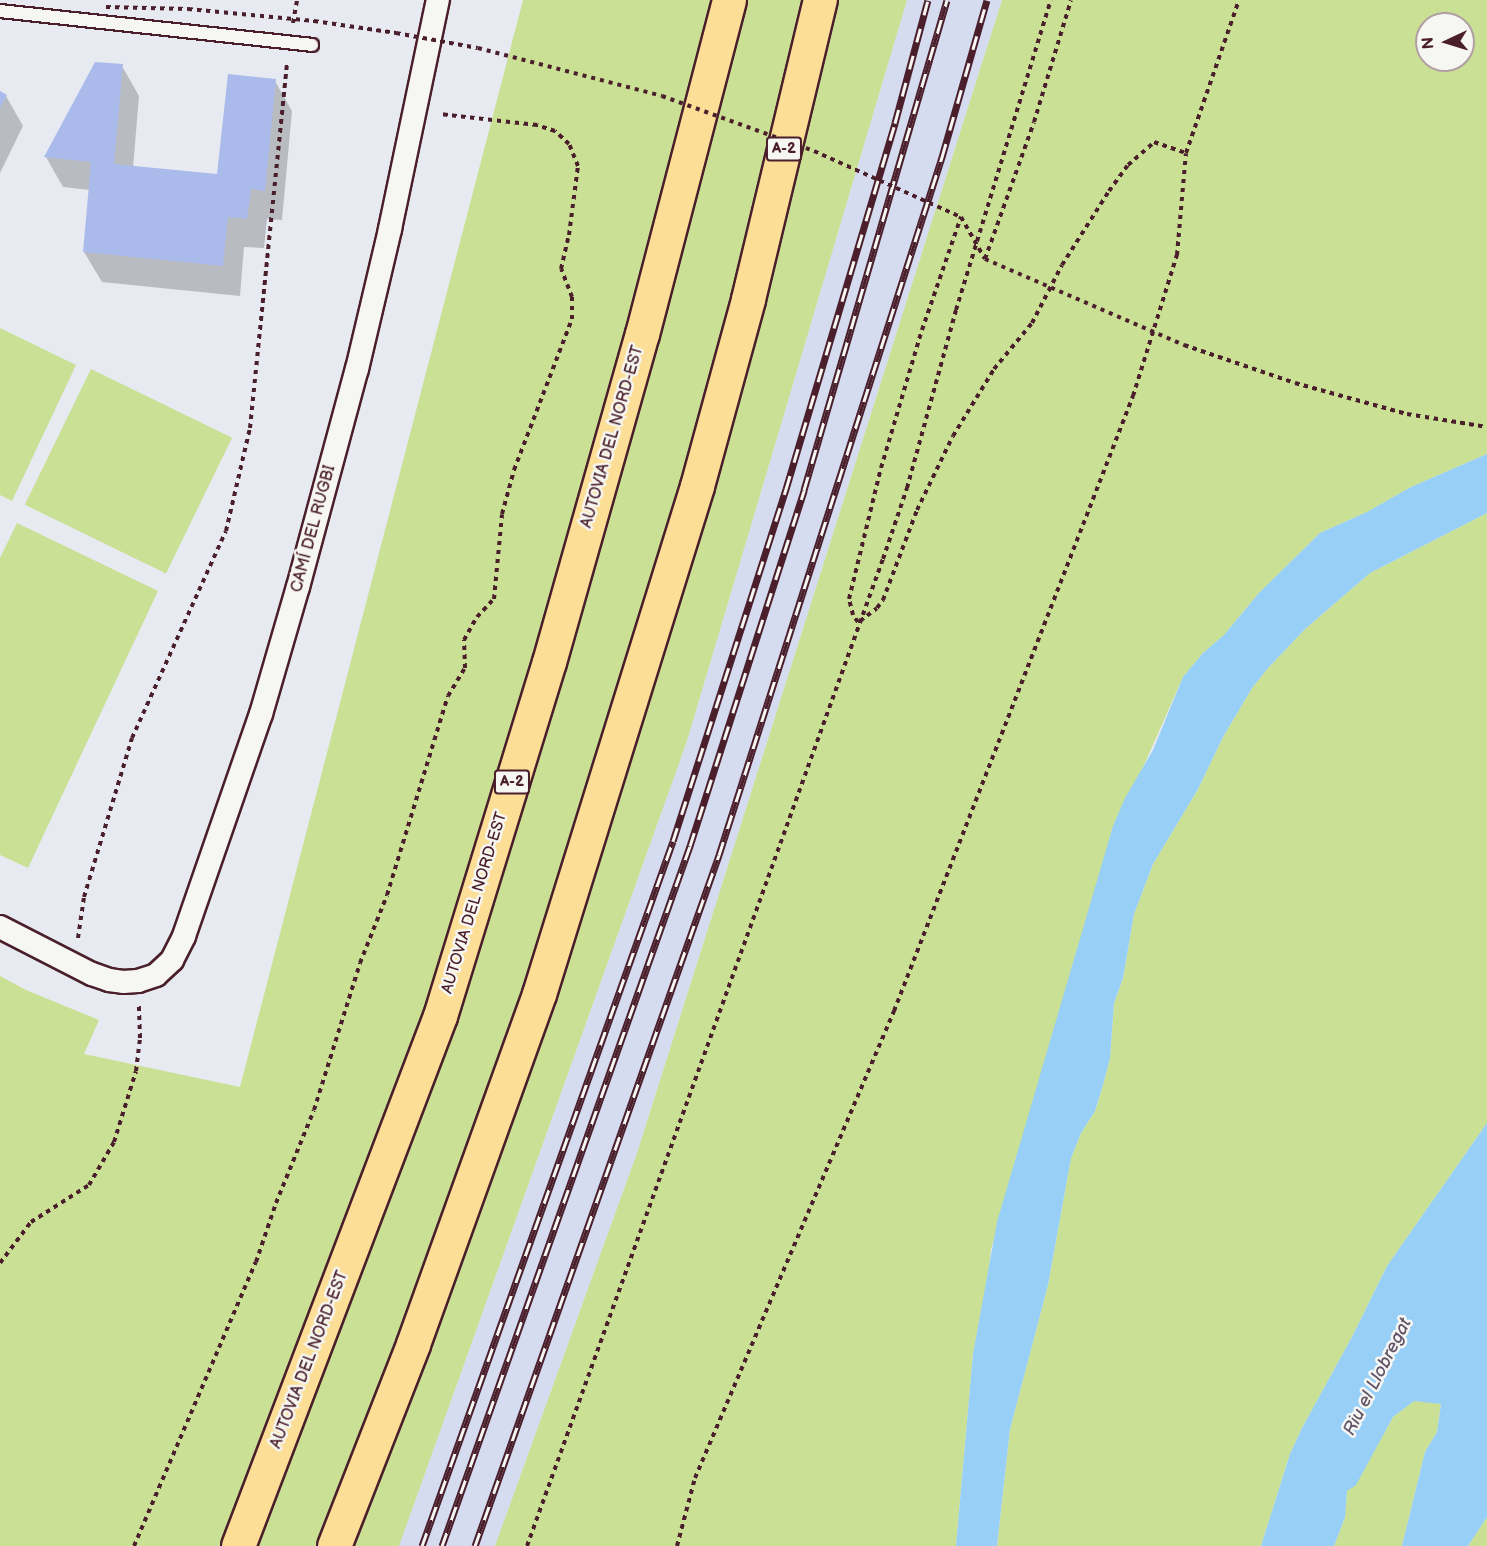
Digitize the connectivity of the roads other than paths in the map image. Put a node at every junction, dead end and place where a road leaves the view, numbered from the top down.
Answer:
1 (438, 0) edge
2 (729, 0) edge
3 (820, 0) edge
4 (0, 10) edge
5 (312, 45) dead end
6 (0, 927) edge
7 (238, 1546) edge
8 (334, 1546) edge

1 - 6 street, CAMÍ DEL RUGBI
2 - 7 highway, AUTOVIA DEL NORD-EST / A-2
3 - 8 highway, A-2
4 - 5 lane

